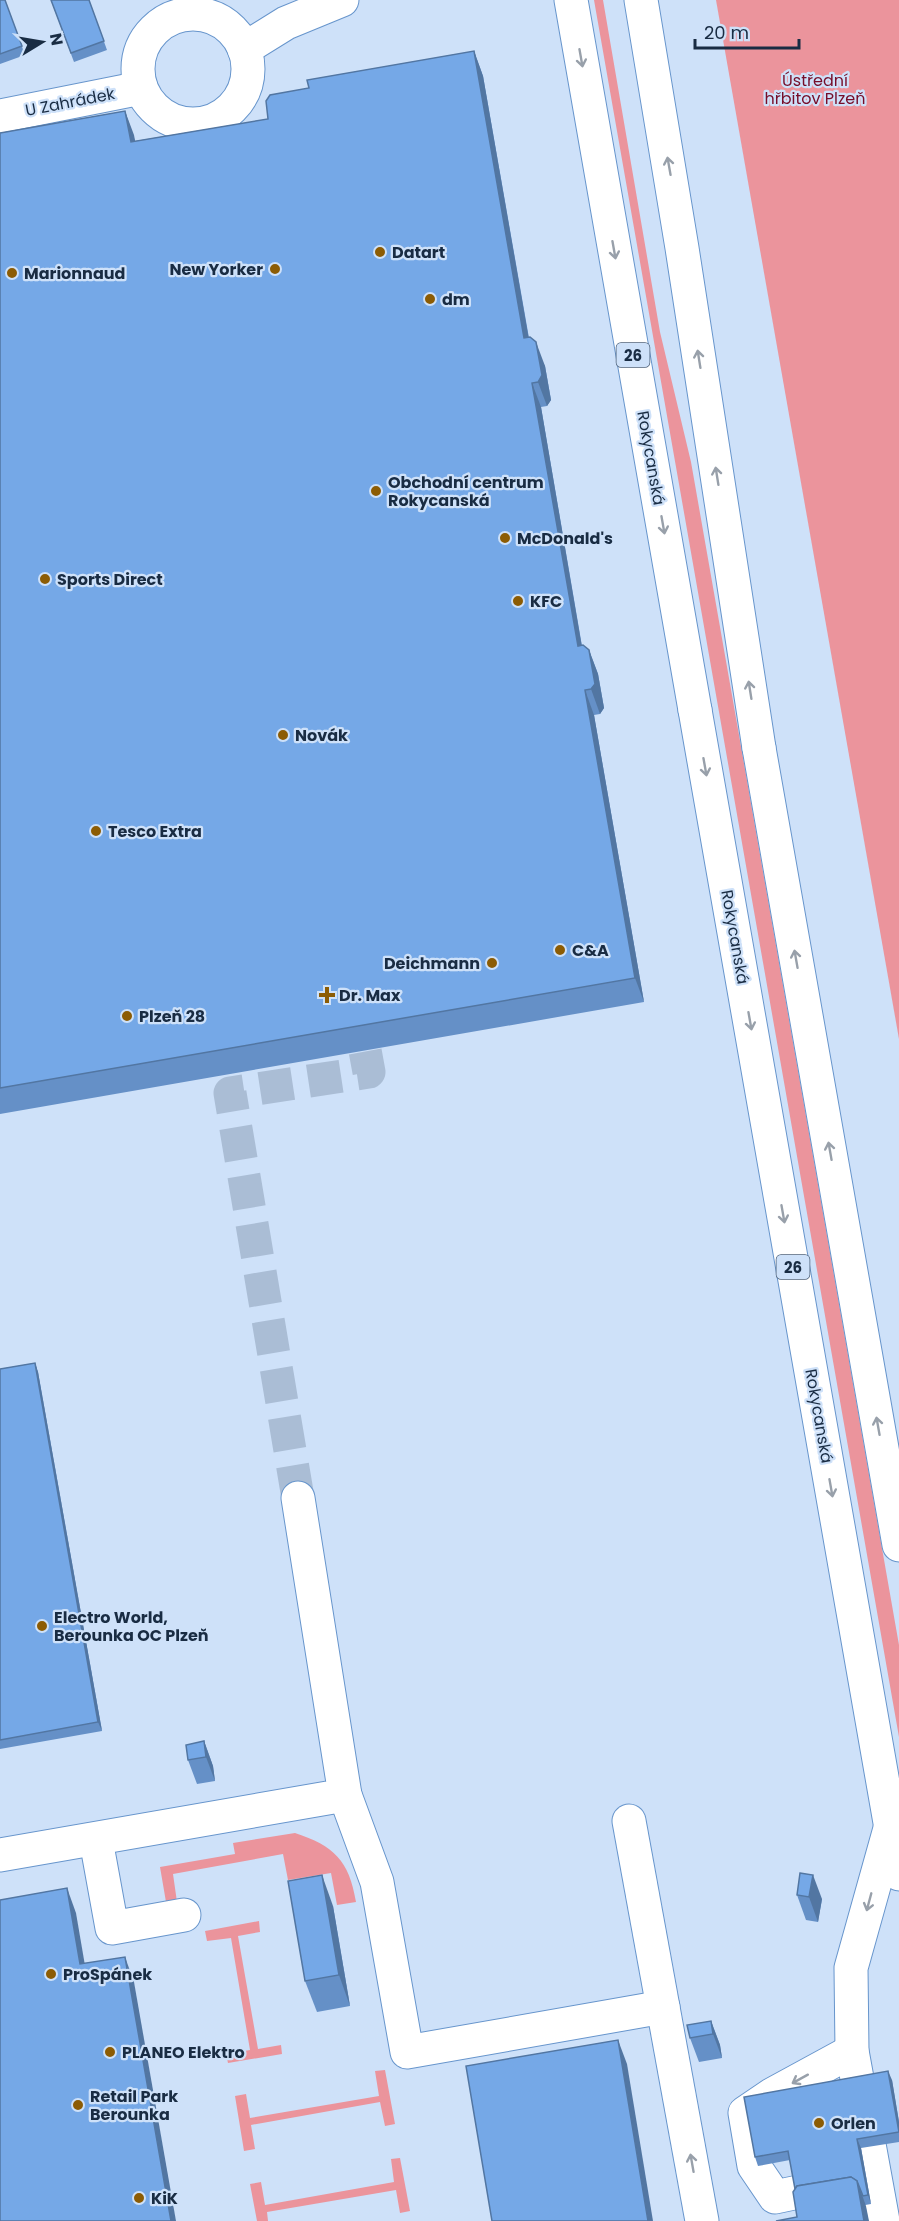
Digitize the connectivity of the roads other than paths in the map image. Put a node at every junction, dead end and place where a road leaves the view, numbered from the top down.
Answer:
1 (342, 0) edge
2 (571, 0) edge
3 (641, 0) edge
4 (159, 10) edge
5 (244, 49) junction
6 (141, 88) junction
7 (0, 116) edge
8 (298, 1498) tunnel mouth
9 (899, 1545) edge
10 (345, 1795) junction
11 (629, 1821) dead end
12 (891, 1825) junction
13 (96, 1840) junction
14 (0, 1855) edge
15 (899, 1874) edge
16 (184, 1915) dead end
17 (663, 2007) junction
18 (852, 2051) junction
19 (875, 2176) junction
20 (776, 2209) edge
21 (702, 2221) edge
22 (883, 2221) edge

1 - 5 main road
2 -> 12 main road, Rokycanská / 26
9 -> 3 main road
4 - 5 main road
4 - 6 main road
5 - 6 main road
6 - 7 main road, U Zahrádek
8 - 10 main road
10 - 13 main road
10 - 17 main road
11 - 17 main road
12 - 15 main road, Rokycanská / 26
12 -> 18 main road
13 - 14 main road
13 - 16 main road
21 -> 17 main road
18 - 19 main road
18 -> 20 main road
19 - 20 main road
19 - 22 main road

